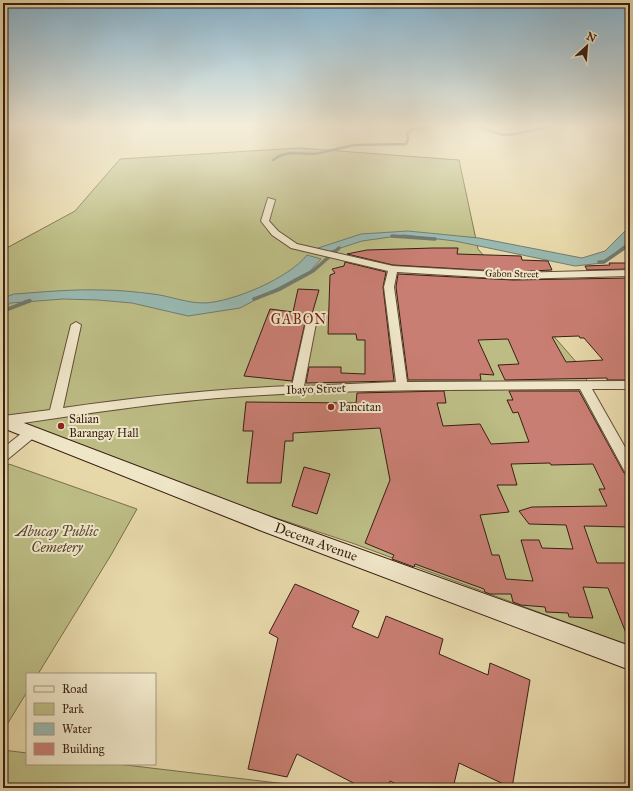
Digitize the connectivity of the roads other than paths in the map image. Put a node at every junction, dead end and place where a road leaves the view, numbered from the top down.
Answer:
1 (270, 200) dead end
2 (393, 269) junction
3 (630, 273) edge
4 (312, 318) dead end
5 (76, 325) dead end
6 (584, 384) junction
7 (630, 385) edge
8 (402, 386) junction
9 (297, 390) junction
10 (56, 412) junction
11 (3, 421) edge
12 (32, 432) junction
13 (3, 455) edge
14 (630, 468) edge
15 (630, 658) edge

1 - 2 street, Gabon Street
2 - 3 street, Gabon Street
2 - 8 street
4 - 9 street
5 - 10 street
6 - 7 street, Ibayo Street
6 - 8 street, Ibayo Street
6 - 14 street
8 - 9 street, Ibayo Street
9 - 10 street, Ibayo Street
10 - 11 street, Ibayo Street
11 - 12 main road, Decena Avenue
12 - 13 street
12 - 15 main road, Decena Avenue

